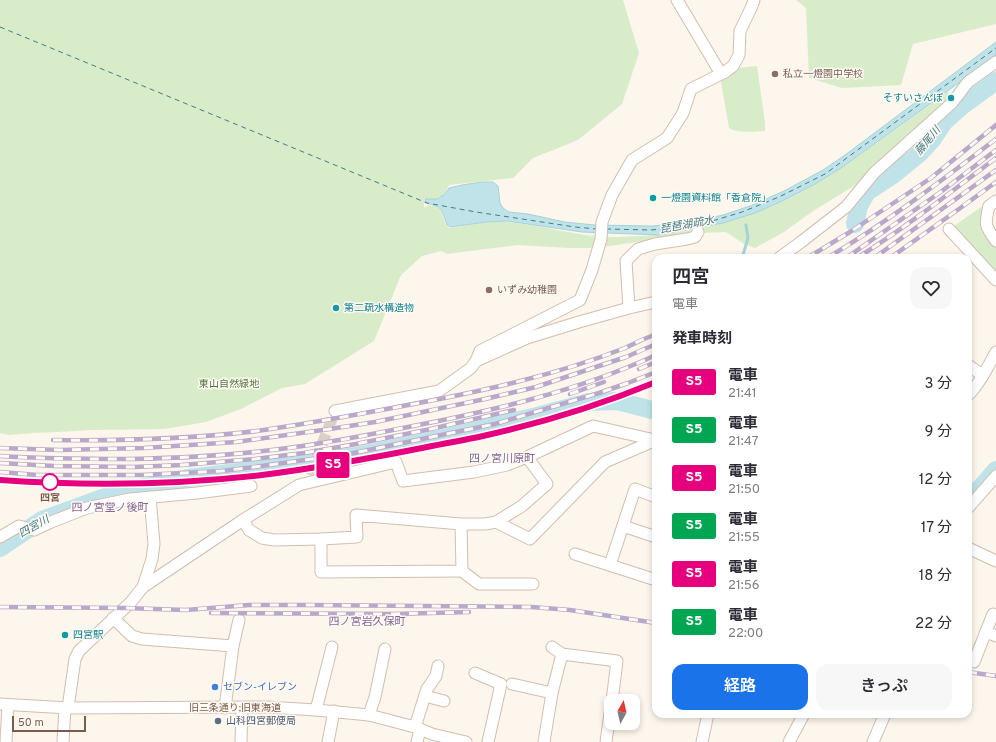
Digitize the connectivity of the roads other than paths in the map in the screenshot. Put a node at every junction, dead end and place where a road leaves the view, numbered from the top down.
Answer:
1 (677, 0) edge
2 (754, 0) edge
3 (996, 62) edge
4 (721, 74) junction
5 (996, 201) edge
6 (949, 229) dead end
7 (698, 232) dead end
8 (996, 241) edge
9 (785, 254) edge
10 (996, 280) edge
11 (652, 303) edge
12 (629, 308) junction
13 (996, 352) edge
14 (476, 361) junction
15 (972, 366) edge
16 (988, 371) edge
17 (972, 391) edge
18 (335, 410) dead end
19 (652, 439) edge
20 (652, 442) edge
21 (527, 457) junction
22 (996, 476) edge
23 (251, 486) dead end
24 (652, 495) edge
25 (150, 497) junction
26 (972, 503) edge
27 (242, 520) junction
28 (496, 522) junction
29 (461, 524) junction
30 (623, 526) junction
31 (652, 536) edge
32 (0, 537) edge
33 (321, 539) junction
34 (972, 550) edge
35 (575, 554) dead end
36 (996, 561) edge
37 (610, 565) junction
38 (462, 571) junction
39 (652, 579) edge
40 (533, 584) dead end
41 (143, 587) junction
42 (993, 614) dead end
43 (113, 618) junction
44 (239, 620) dead end
45 (991, 634) edge
46 (233, 646) junction
47 (332, 647) dead end
48 (552, 647) dead end
49 (385, 649) dead end
50 (562, 654) junction
51 (974, 662) dead end
52 (438, 666) dead end
53 (475, 673) dead end
54 (512, 684) dead end
55 (552, 693) junction
56 (613, 694) edge
57 (425, 696) junction
58 (444, 701) dead end
59 (4, 705) edge
60 (66, 708) junction
61 (225, 708) junction
62 (242, 708) junction
63 (316, 710) junction
64 (334, 711) junction
65 (369, 715) junction
66 (707, 718) edge
67 (802, 718) edge
68 (883, 718) edge
69 (418, 728) junction
70 (608, 730) edge
71 (6, 742) edge
72 (63, 742) edge
73 (241, 742) edge
74 (328, 742) edge
75 (417, 742) edge
76 (466, 742) edge
77 (488, 742) edge
78 (544, 742) edge
79 (606, 742) edge
80 (702, 742) edge
81 (789, 742) edge
82 (874, 742) edge

1 - 4 street
2 - 4 street
3 - 9 street
4 - 14 street
5 - 8 street
6 - 10 street
7 - 12 street
11 - 12 street
12 - 14 street
13 - 16 street
14 - 18 street
15 - 16 street
16 - 17 street
19 - 21 street
20 - 28 street
21 - 27 street
21 - 28 street
22 - 26 street
23 - 25 street
24 - 30 street
25 - 32 street
25 - 41 street
27 - 33 street
27 - 41 street
28 - 29 street
29 - 33 street
29 - 38 street
30 - 31 street
30 - 37 street
33 - 38 street
34 - 36 street
35 - 37 street
37 - 39 street
38 - 40 street
41 - 43 street
42 - 45 street
43 - 46 street
43 - 60 street
44 - 46 street
45 - 51 street
46 - 61 street
47 - 63 street
48 - 50 street
49 - 65 street
50 - 55 street
50 - 56 street
52 - 57 street
53 - 77 street
54 - 55 street
55 - 78 street
57 - 58 street
57 - 69 street
59 - 60 street, 旧三条通り;旧東海道
59 - 71 street
60 - 61 street, 旧三条通り;旧東海道
60 - 72 street
61 - 62 street, 旧三条通り;旧東海道
62 - 63 street, 旧三条通り;旧東海道
62 - 73 street
63 - 64 street, 旧三条通り;旧東海道
64 - 65 street, 旧三条通り;旧東海道
64 - 74 street
65 - 69 street, 旧三条通り;旧東海道
66 - 80 street
67 - 81 street
68 - 82 street
69 - 75 street
69 - 76 street, 旧三条通り;旧東海道
70 - 79 street

